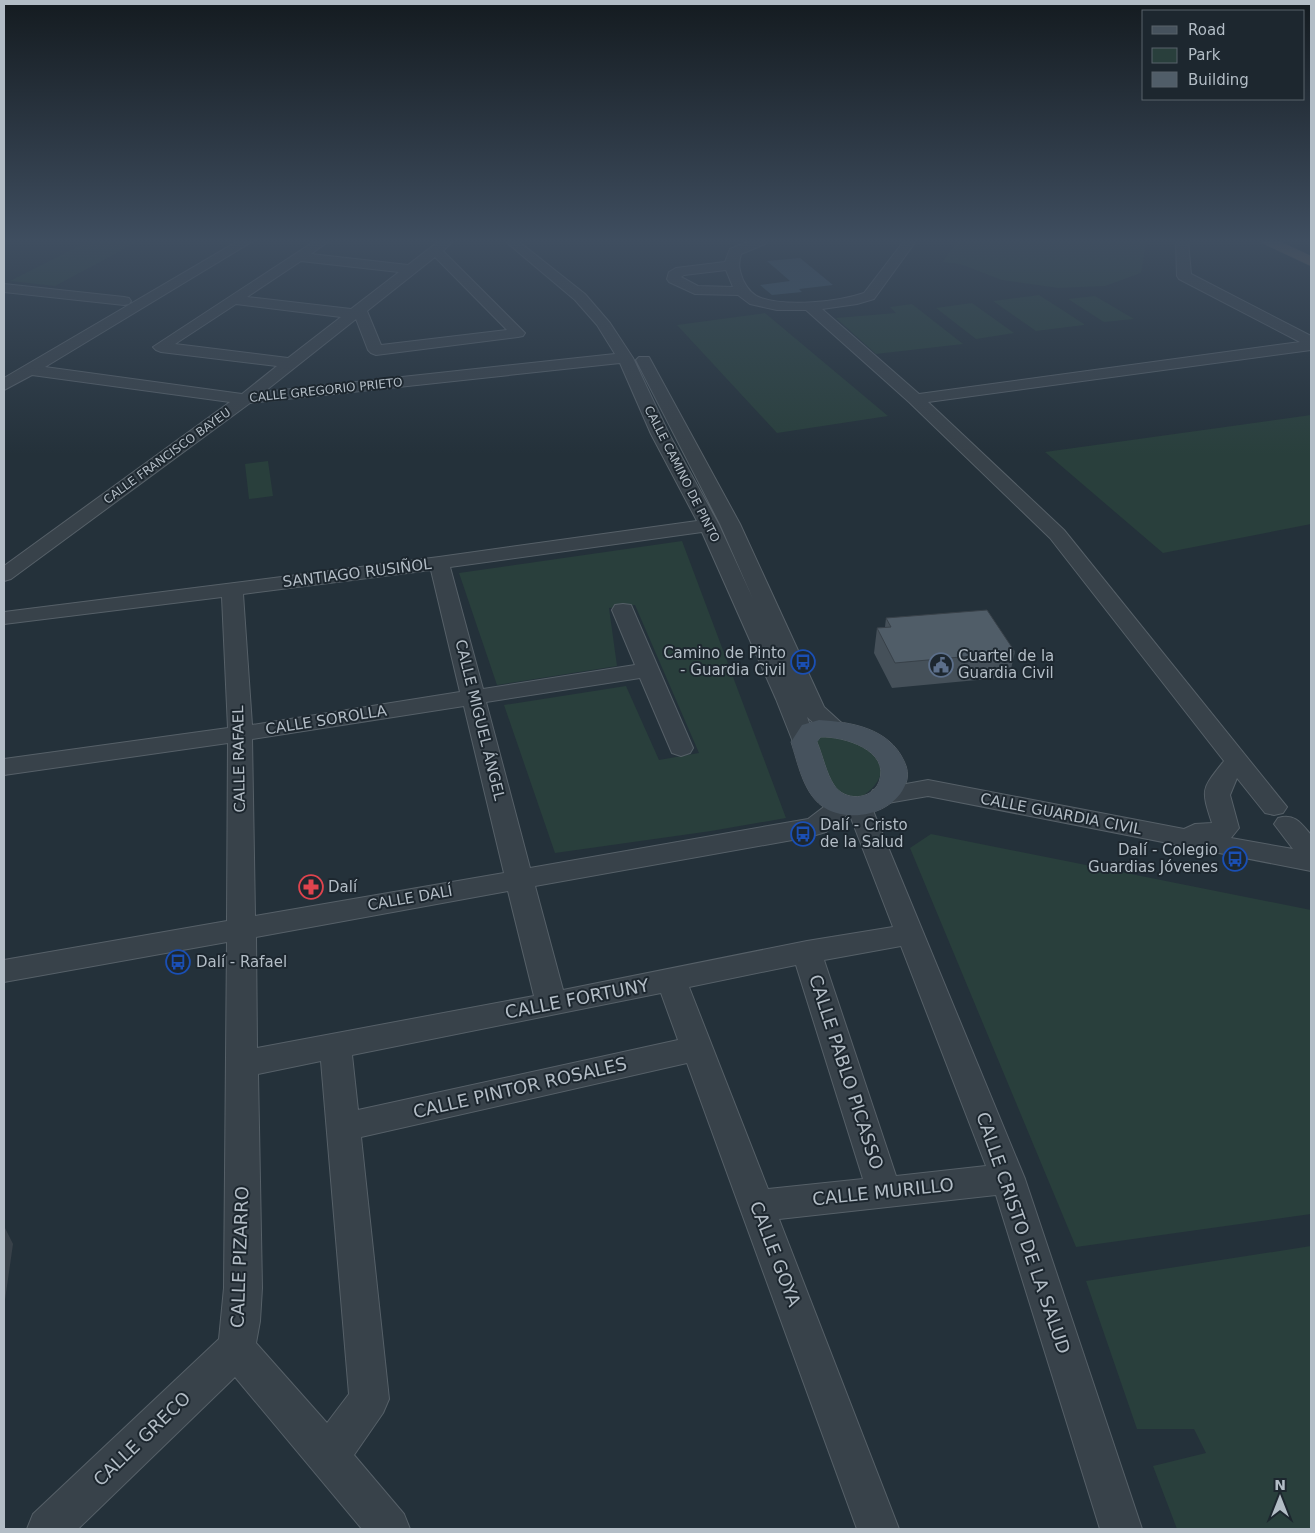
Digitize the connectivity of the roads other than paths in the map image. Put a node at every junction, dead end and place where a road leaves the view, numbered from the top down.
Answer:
1 (356, 312) joint
2 (104, 313) edge
3 (126, 313) edge
4 (216, 313) edge
5 (500, 313) edge
6 (594, 313) edge
7 (613, 313) edge
8 (817, 313) edge
9 (1252, 313) edge
10 (1311, 344) edge
11 (625, 358) junction
12 (289, 363) junction
13 (28, 370) junction
14 (4, 372) edge
15 (4, 385) edge
16 (245, 399) junction
17 (915, 399) junction
18 (709, 526) junction
19 (439, 563) junction
20 (4, 575) edge
21 (232, 590) junction
22 (622, 610) dead end
23 (4, 618) edge
24 (648, 670) junction
25 (474, 698) junction
26 (835, 728) junction
27 (240, 734) junction
28 (804, 742) junction
29 (681, 748) dead end
30 (890, 757) junction
31 (1237, 761) junction
32 (4, 767) edge
33 (928, 788) junction
34 (863, 809) junction
35 (1155, 831) junction
36 (1311, 853) edge
37 (1311, 862) edge
38 (520, 878) junction
39 (242, 928) junction
40 (911, 934) junction
41 (807, 952) junction
42 (4, 971) edge
43 (671, 979) junction
44 (551, 1004) junction
45 (335, 1046) junction
46 (697, 1048) junction
47 (243, 1064) junction
48 (344, 1128) junction
49 (1008, 1178) junction
50 (884, 1192) junction
51 (758, 1206) junction
52 (236, 1349) junction
53 (329, 1456) junction
54 (48, 1529) edge
55 (389, 1529) edge
56 (878, 1529) edge
57 (1120, 1529) edge

1 - 5 street
1 - 12 street, CALLE FRANCISCO BAYEU
2 - 14 street
3 - 13 street
4 - 12 street
6 - 11 street, CALLE CAMINO DE PINTO
7 - 26 street, CALLE CAMINO DE PINTO
8 - 17 street
9 - 10 street
10 - 17 street
11 - 16 street, CALLE GREGORIO PRIETO
11 - 18 street, CALLE CAMINO DE PINTO
12 - 16 street, CALLE FRANCISCO BAYEU
13 - 15 street
13 - 16 street, CALLE GREGORIO PRIETO
16 - 20 street, CALLE FRANCISCO BAYEU
17 - 31 street
18 - 19 street, SANTIAGO RUSIÑOL
18 - 28 street, CALLE CAMINO DE PINTO
19 - 21 street, SANTIAGO RUSIÑOL
19 - 25 street, CALLE MIGUEL ÁNGEL
21 - 23 street, SANTIAGO RUSIÑOL
21 - 27 street, CALLE RAFAEL
22 - 24 street
24 - 25 street, CALLE SOROLLA
24 - 29 street
25 - 27 street, CALLE SOROLLA
25 - 38 street, CALLE MIGUEL ÁNGEL
26 - 28 street
26 - 30 street
27 - 32 street, CALLE SOROLLA
27 - 39 street, CALLE RAFAEL
28 - 34 street
30 - 33 street
30 - 34 street
31 - 35 street
31 - 36 street
33 - 34 street
33 - 35 street, CALLE GUARDIA CIVIL
34 - 38 street, CALLE DALÍ
34 - 40 street, CALLE CRISTO DE LA SALUD
35 - 37 street, CALLE GUARDIA CIVIL
38 - 39 street, CALLE DALÍ
38 - 44 street, CALLE MIGUEL ÁNGEL
39 - 42 street, CALLE DALÍ
39 - 47 street, CALLE PIZARRO
40 - 41 street, CALLE FORTUNY
40 - 49 street, CALLE CRISTO DE LA SALUD
41 - 43 street, CALLE FORTUNY
41 - 50 street, CALLE PABLO PICASSO
43 - 44 street, CALLE FORTUNY
43 - 46 street, CALLE GOYA
44 - 45 street, CALLE FORTUNY
45 - 47 street, CALLE FORTUNY
45 - 48 street
46 - 48 street, CALLE PINTOR ROSALES
46 - 51 street, CALLE GOYA
47 - 52 street, CALLE PIZARRO
48 - 53 street
49 - 50 street, CALLE MURILLO
49 - 57 street, CALLE CRISTO DE LA SALUD
50 - 51 street, CALLE MURILLO
51 - 56 street, CALLE GOYA
52 - 53 street, CALLE PIZARRO
52 - 54 street, CALLE GRECO
53 - 55 street, CALLE PIZARRO

